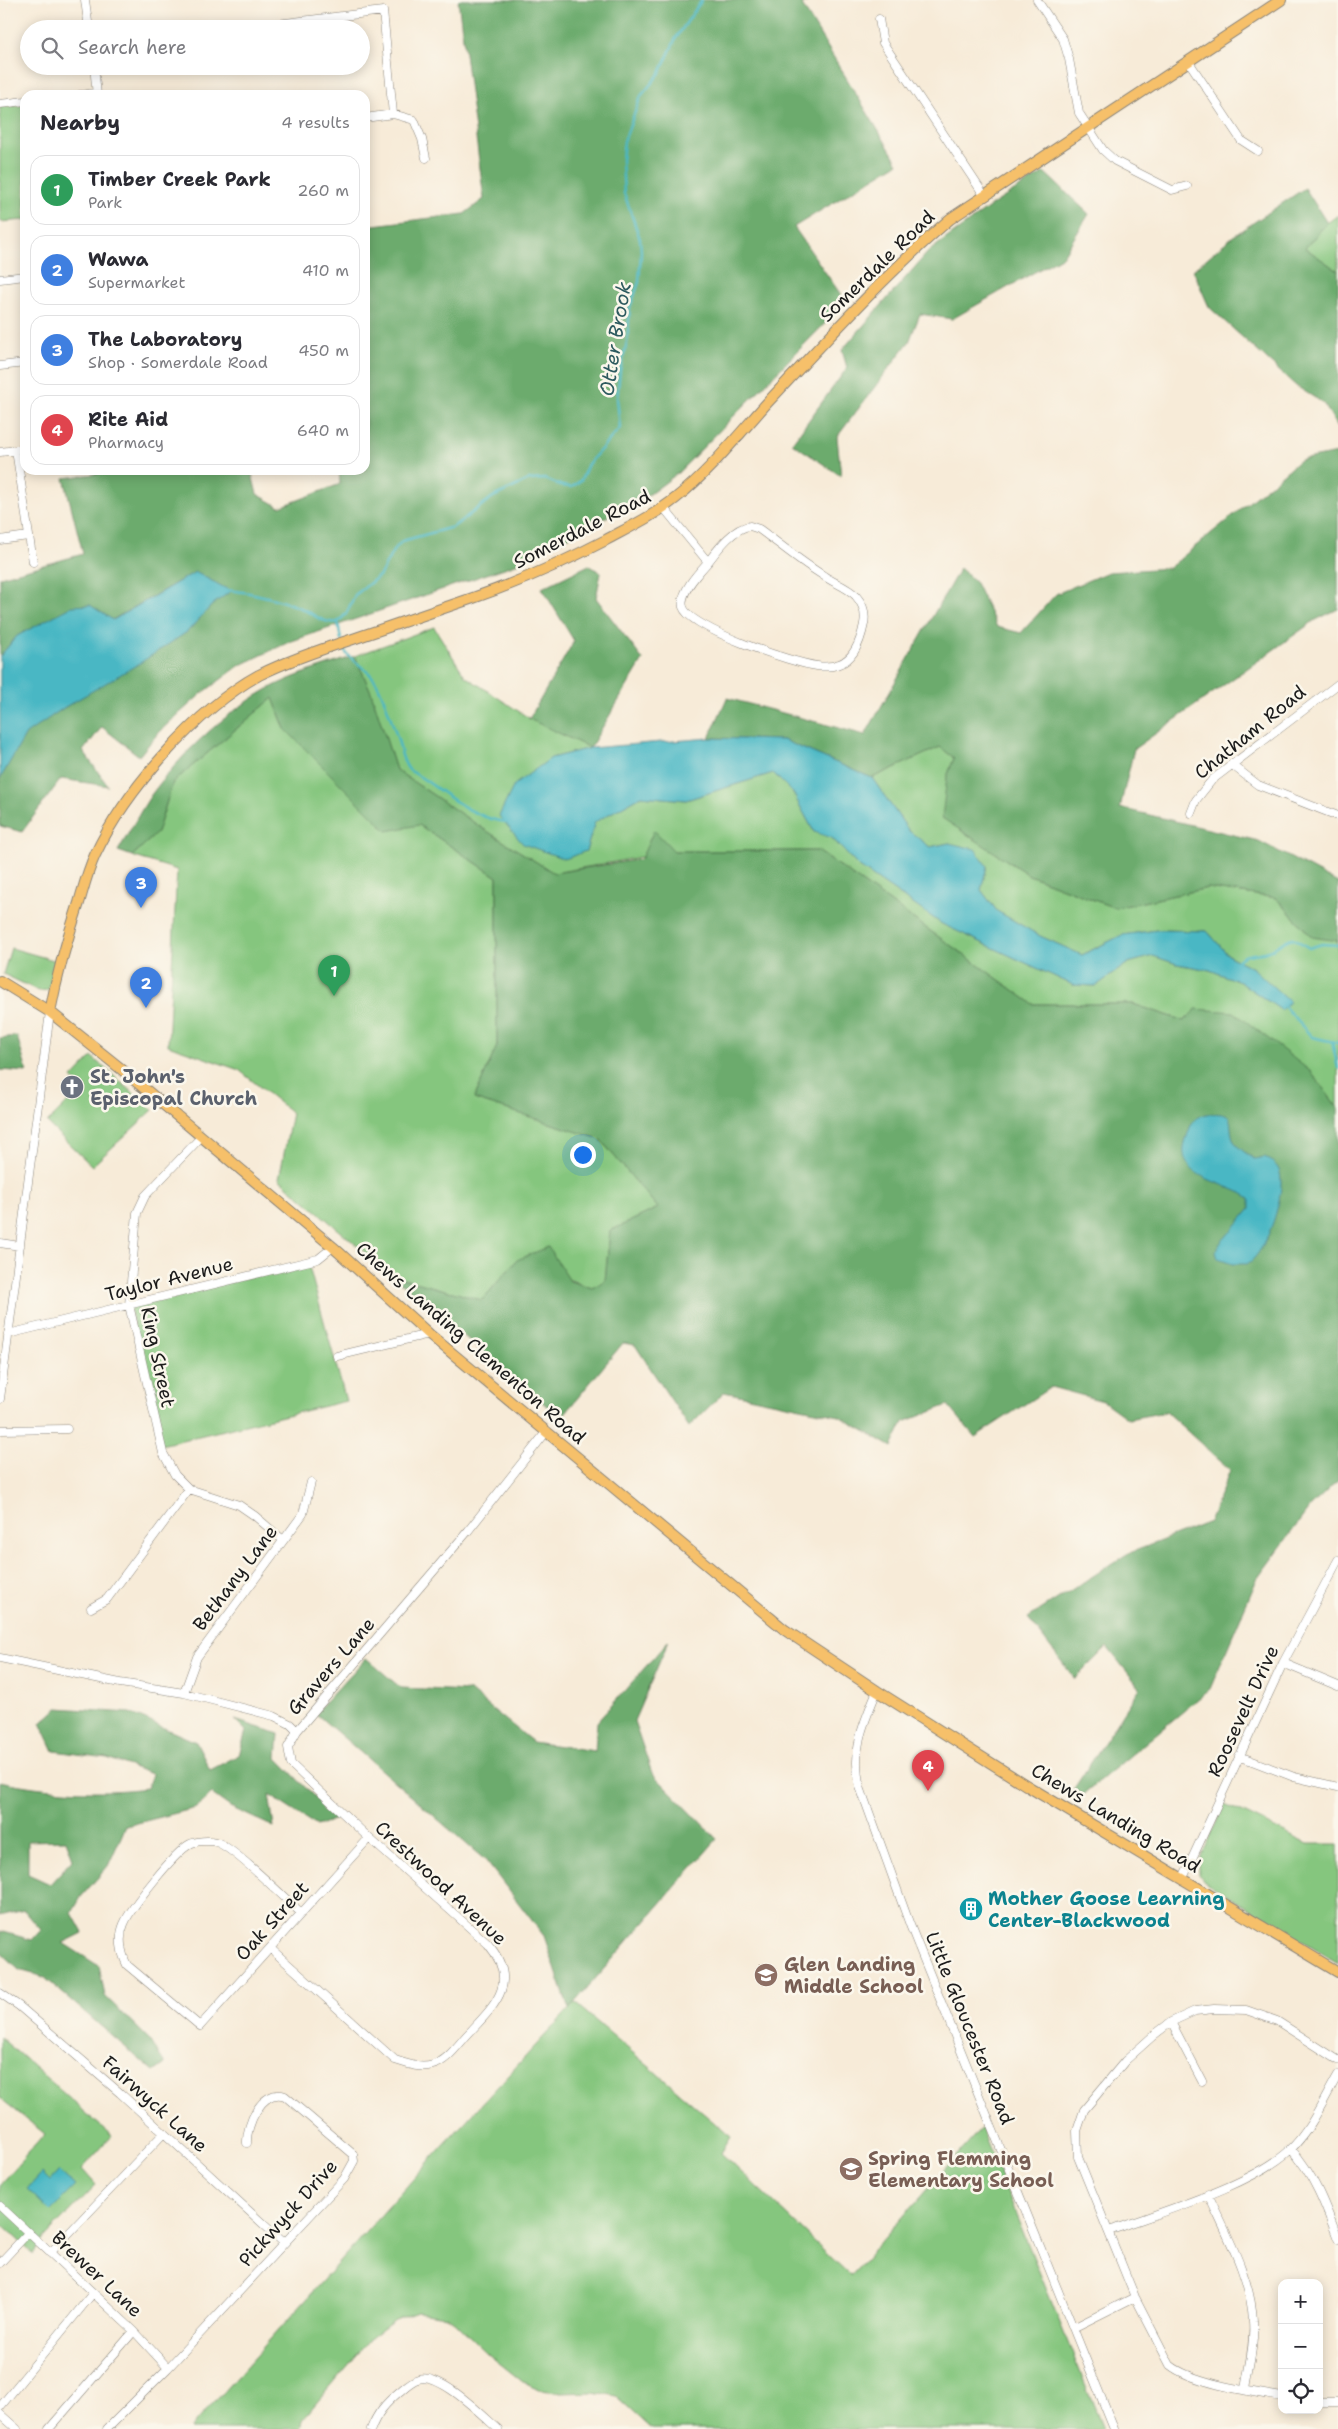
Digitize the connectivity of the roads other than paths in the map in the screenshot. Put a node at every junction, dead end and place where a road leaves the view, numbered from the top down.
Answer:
1 (85, 0) edge
2 (1037, 0) edge
3 (1281, 0) edge
4 (879, 19) dead end
5 (88, 20) edge
6 (310, 20) edge
7 (1189, 62) junction
8 (95, 75) edge
9 (97, 90) edge
10 (20, 102) edge
11 (0, 104) edge
12 (393, 114) junction
13 (370, 117) edge
14 (1088, 128) junction
15 (1258, 151) dead end
16 (426, 158) dead end
17 (1187, 186) dead end
18 (984, 195) junction
19 (20, 277) edge
20 (0, 279) edge
21 (20, 364) edge
22 (0, 366) edge
23 (16, 450) junction
24 (20, 450) edge
25 (0, 452) edge
26 (663, 507) junction
27 (28, 536) junction
28 (0, 540) edge
29 (33, 562) dead end
30 (708, 562) junction
31 (1338, 684) edge
32 (1231, 764) junction
33 (1191, 813) dead end
34 (1338, 816) edge
35 (0, 981) edge
36 (50, 1012) junction
37 (201, 1137) junction
38 (0, 1243) edge
39 (20, 1246) junction
40 (333, 1247) junction
41 (129, 1306) junction
42 (8, 1334) junction
43 (429, 1334) junction
44 (337, 1356) dead end
45 (2, 1357) edge
46 (0, 1399) edge
47 (67, 1429) dead end
48 (0, 1430) edge
49 (547, 1431) junction
50 (311, 1482) dead end
51 (189, 1488) junction
52 (283, 1540) junction
53 (1338, 1560) edge
54 (91, 1608) dead end
55 (0, 1658) edge
56 (1283, 1663) junction
57 (1338, 1686) edge
58 (877, 1691) junction
59 (184, 1693) junction
60 (297, 1731) junction
61 (1239, 1756) junction
62 (1338, 1787) edge
63 (369, 1838) junction
64 (1183, 1878) junction
65 (301, 1913) junction
66 (270, 1948) junction
67 (1338, 1972) edge
68 (0, 1993) edge
69 (1171, 2022) junction
70 (1338, 2060) edge
71 (1338, 2075) edge
72 (1202, 2080) dead end
73 (164, 2133) junction
74 (247, 2143) dead end
75 (1291, 2149) junction
76 (1208, 2194) junction
77 (0, 2206) edge
78 (1109, 2231) junction
79 (29, 2232) junction
80 (1338, 2239) edge
81 (284, 2243) junction
82 (50, 2253) junction
83 (0, 2264) edge
84 (93, 2293) junction
85 (1135, 2297) junction
86 (1073, 2328) junction
87 (134, 2331) junction
88 (168, 2368) junction
89 (1244, 2390) junction
90 (1278, 2396) edge
91 (1323, 2403) edge
92 (1338, 2403) edge
93 (0, 2407) edge
94 (0, 2414) edge
95 (17, 2429) edge
96 (49, 2429) edge
97 (107, 2429) edge
98 (371, 2429) edge
99 (498, 2429) edge
100 (1114, 2429) edge

1 - 5 street
2 - 14 street
3 - 7 main road, Somerdale Road
4 - 18 street
6 - 12 street
7 - 14 main road, Somerdale Road
7 - 15 street
8 - 9 street
10 - 11 street
12 - 13 street
12 - 16 street
14 - 17 street
14 - 18 main road, Somerdale Road
18 - 26 main road, Somerdale Road
19 - 20 street
21 - 22 street
23 - 24 street
23 - 25 street
23 - 27 street
26 - 30 street
26 - 36 main road, Somerdale Road
27 - 28 street
27 - 29 street
30 - 30 street
31 - 32 street, Chatham Road
32 - 33 street, Chatham Road
32 - 34 street
35 - 36 main road
36 - 37 main road, Chews Landing Clementon Road
36 - 39 street
37 - 40 main road, Chews Landing Clementon Road
37 - 41 street, King Street
38 - 39 street
39 - 42 street
40 - 41 street, Taylor Avenue
40 - 43 main road, Chews Landing Clementon Road
41 - 42 street, Taylor Avenue
41 - 51 street, King Street
42 - 45 street
43 - 44 street
43 - 49 main road, Chews Landing Clementon Road
45 - 46 street
47 - 48 street
49 - 58 main road, Chews Landing Clementon Road
49 - 60 street, Gravers Lane
50 - 52 street, Bethany Lane
51 - 52 street, King Street
51 - 54 street
52 - 59 street, Bethany Lane
53 - 56 street, Roosevelt Drive
55 - 59 street, Gravers Lane
56 - 57 street
56 - 61 street, Roosevelt Drive
58 - 64 main road, Chews Landing Road
58 - 86 street, Little Gloucester Road
59 - 60 street, Gravers Lane
60 - 63 street, Crestwood Avenue
61 - 62 street
61 - 64 street, Roosevelt Drive
63 - 65 street, Oak Street
63 - 66 street, Crestwood Avenue
64 - 67 main road, Chews Landing Road
65 - 66 street, Oak Street
65 - 66 street, Oak Street
68 - 73 street, Fairwyck Lane
69 - 70 street
69 - 72 street
69 - 78 street
71 - 75 street
73 - 81 street, Fairwyck Lane
73 - 82 street
74 - 81 street, Pickwyck Drive
75 - 76 street
75 - 80 street
76 - 78 street
76 - 89 street
77 - 79 street, Brewer Lane
78 - 85 street
79 - 82 street, Brewer Lane
79 - 83 street
81 - 88 street, Pickwyck Drive
82 - 84 street, Brewer Lane
84 - 87 street, Brewer Lane
84 - 93 street
85 - 86 street
85 - 89 street
86 - 100 street, Little Gloucester Road
87 - 88 street, Brewer Lane
87 - 96 street
88 - 97 street, Pickwyck Drive
89 - 90 street
91 - 92 street
94 - 95 street
98 - 99 street

